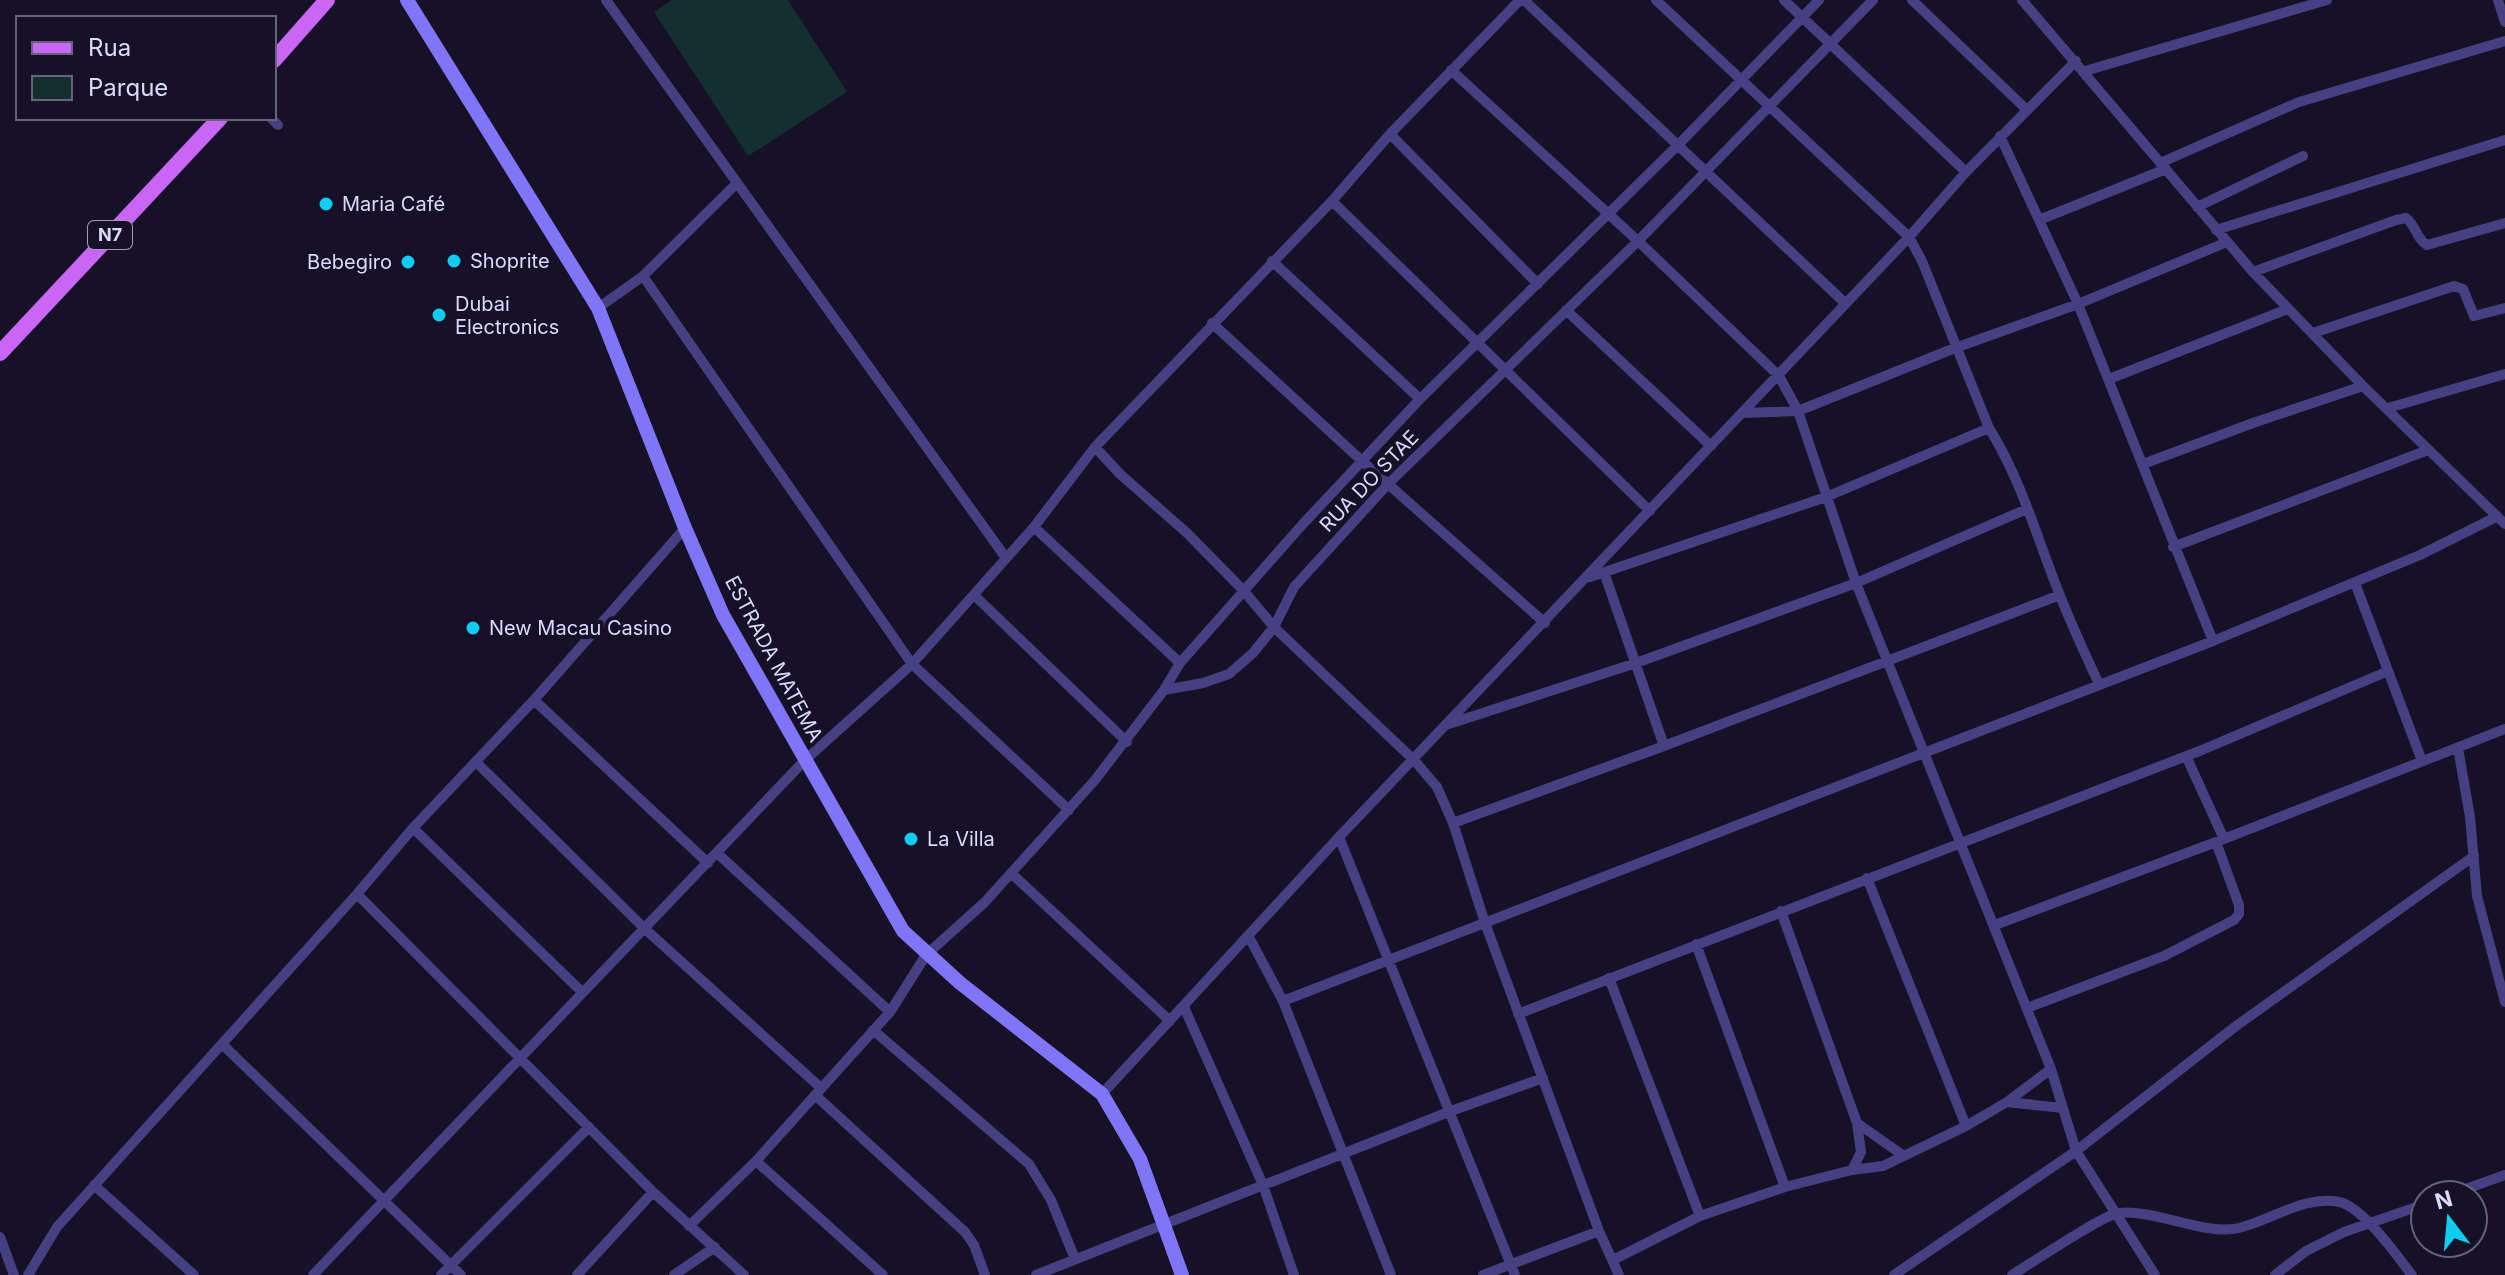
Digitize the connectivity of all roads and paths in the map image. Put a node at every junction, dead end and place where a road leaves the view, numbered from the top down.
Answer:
1 (327, 0) edge
2 (407, 0) edge
3 (606, 0) edge
4 (1522, 0) edge
5 (1656, 0) edge
6 (1784, 0) edge
7 (1819, 0) edge
8 (1873, 0) edge
9 (1912, 0) edge
10 (2022, 0) edge
11 (2327, 0) edge
12 (2498, 0) edge
13 (2298, 4) edge
14 (1802, 18) junction
15 (2505, 22) edge
16 (2505, 41) edge
17 (1831, 45) junction
18 (276, 58) edge
19 (2076, 61) junction
20 (1451, 70) junction
21 (2085, 71) junction
22 (1742, 79) junction
23 (1771, 107) junction
24 (2026, 109) junction
25 (218, 120) edge
26 (1390, 134) junction
27 (2000, 136) junction
28 (2505, 140) edge
29 (1678, 145) junction
30 (2303, 156) dead end
31 (2163, 166) junction
32 (1706, 171) junction
33 (1966, 172) junction
34 (737, 183) junction
35 (1332, 201) junction
36 (2197, 207) junction
37 (1608, 215) junction
38 (2039, 220) junction
39 (2505, 223) edge
40 (2216, 230) junction
41 (1909, 237) junction
42 (1638, 241) junction
43 (2227, 242) junction
44 (1272, 261) junction
45 (2253, 272) junction
46 (643, 276) junction
47 (1538, 284) junction
48 (1845, 303) junction
49 (2078, 304) junction
50 (598, 308) junction
51 (2505, 308) edge
52 (2288, 309) junction
53 (1566, 310) junction
54 (1212, 323) junction
55 (2313, 333) junction
56 (1476, 343) junction
57 (1955, 348) junction
58 (0, 353) edge
59 (1504, 370) junction
60 (2505, 374) edge
61 (1779, 376) junction
62 (2109, 379) junction
63 (2363, 386) junction
64 (1420, 399) junction
65 (2388, 408) junction
66 (1798, 411) junction
67 (1743, 413) junction
68 (1989, 428) junction
69 (1711, 446) junction
70 (1095, 447) junction
71 (2428, 450) junction
72 (1362, 461) junction
73 (2143, 464) junction
74 (1388, 484) junction
75 (1826, 497) junction
76 (2027, 509) junction
77 (1650, 511) junction
78 (2500, 521) edge
79 (1034, 527) junction
80 (685, 528) junction
81 (2505, 532) edge
82 (2173, 547) junction
83 (1006, 558) junction
84 (1604, 572) junction
85 (1588, 578) junction
86 (1856, 583) junction
87 (2355, 583) junction
88 (1243, 590) junction
89 (974, 595) junction
90 (2060, 595) junction
91 (1545, 623) junction
92 (1274, 627) junction
93 (2213, 641) junction
94 (1888, 660) junction
95 (1180, 663) junction
96 (1636, 663) junction
97 (912, 664) junction
98 (2386, 672) junction
99 (2099, 684) junction
100 (1164, 690) junction
101 (534, 700) junction
102 (1448, 725) junction
103 (2505, 729) edge
104 (1127, 742) junction
105 (1664, 746) junction
106 (2458, 748) junction
107 (1925, 751) junction
108 (2186, 756) junction
109 (805, 760) junction
110 (1414, 760) junction
111 (2422, 761) junction
112 (476, 762) junction
113 (1069, 810) junction
114 (1453, 823) junction
115 (413, 828) junction
116 (1339, 837) junction
117 (2220, 841) junction
118 (1962, 843) junction
119 (717, 853) junction
120 (2474, 856) junction
121 (708, 863) junction
122 (1011, 873) junction
123 (1867, 878) junction
124 (357, 894) junction
125 (1781, 911) junction
126 (1485, 923) junction
127 (1995, 925) junction
128 (644, 928) junction
129 (1249, 937) junction
130 (1696, 944) junction
131 (926, 955) junction
132 (1390, 959) junction
133 (1609, 978) junction
134 (582, 992) junction
135 (1283, 1001) junction
136 (2505, 1002) edge
137 (1184, 1007) junction
138 (2027, 1008) junction
139 (890, 1012) junction
140 (1518, 1014) junction
141 (1170, 1021) junction
142 (873, 1030) junction
143 (222, 1044) junction
144 (518, 1057) junction
145 (2051, 1069) junction
146 (1543, 1078) junction
147 (818, 1092) junction
148 (1102, 1094) junction
149 (2007, 1102) junction
150 (2063, 1108) junction
151 (1451, 1111) junction
152 (1857, 1123) junction
153 (1966, 1126) junction
154 (589, 1127) junction
155 (2076, 1151) junction
156 (1343, 1154) junction
157 (1904, 1156) junction
158 (756, 1161) junction
159 (1852, 1170) junction
160 (94, 1185) junction
161 (1263, 1185) junction
162 (1785, 1187) junction
163 (653, 1192) junction
164 (386, 1199) junction
165 (2409, 1210) edge
166 (2114, 1213) junction
167 (1700, 1216) junction
168 (2370, 1223) junction
169 (1163, 1224) junction
170 (689, 1226) junction
171 (1599, 1231) junction
172 (0, 1237) edge
173 (715, 1247) junction
174 (1075, 1259) junction
175 (1613, 1260) junction
176 (1511, 1263) junction
177 (450, 1264) junction
178 (14, 1275) edge
179 (28, 1275) edge
180 (194, 1275) edge
181 (313, 1275) edge
182 (441, 1275) edge
183 (461, 1275) edge
184 (577, 1275) edge
185 (674, 1275) edge
186 (744, 1275) edge
187 (883, 1275) edge
188 (985, 1275) edge
189 (1036, 1275) edge
190 (1182, 1275) edge
191 (1294, 1275) edge
192 (1391, 1275) edge
193 (1483, 1275) edge
194 (1515, 1275) edge
195 (1619, 1275) edge
196 (1894, 1275) edge
197 (2012, 1275) edge
198 (2155, 1275) edge
199 (2275, 1275) edge
200 (2412, 1275) edge

1 - 18 main road
2 - 50 street, ESTRADA MATEMA
3 - 34 street
4 - 20 street
4 - 29 street
5 - 22 street
6 - 14 street
7 - 14 street
8 - 17 street, RUA DO STAE
9 - 24 street
10 - 19 street
11 - 13 street
12 - 15 street
13 - 21 street
14 - 17 street
14 - 22 street
16 - 31 street
17 - 23 street, RUA DO STAE
17 - 33 street
19 - 21 street
19 - 24 street
20 - 26 street
20 - 37 street
21 - 31 street
22 - 23 street
22 - 29 street
23 - 32 street, RUA DO STAE
23 - 41 street
24 - 27 street
25 - 58 main road, N7
26 - 35 street
26 - 47 street
27 - 33 street
27 - 38 street
28 - 40 street
29 - 32 street
29 - 37 street
30 - 36 street
31 - 36 street
31 - 38 street
32 - 42 street, RUA DO STAE
32 - 48 street
33 - 41 street
34 - 46 street
34 - 83 street
35 - 44 street
35 - 56 street
36 - 40 street
37 - 42 street
37 - 47 street
38 - 49 street
39 - 45 street
40 - 43 street
41 - 48 street
41 - 57 street
42 - 53 street, RUA DO STAE
42 - 61 street
43 - 45 street
43 - 49 street
44 - 54 street
44 - 64 street
45 - 52 street
46 - 50 street
46 - 97 street
47 - 56 street
48 - 61 street
49 - 57 street
49 - 62 street
50 - 80 street, ESTRADA MATEMA
51 - 55 street
52 - 55 street
52 - 62 street
53 - 59 street, RUA DO STAE
53 - 69 street
54 - 70 street
54 - 72 street
55 - 63 street
56 - 59 street
56 - 64 street
57 - 66 street
57 - 68 street
59 - 74 street, RUA DO STAE
59 - 77 street
60 - 65 street
61 - 66 street
61 - 67 street
62 - 73 street
63 - 65 street
63 - 73 street
64 - 72 street
65 - 71 street
66 - 67 street
66 - 75 street
67 - 69 street
68 - 75 street
68 - 76 street
69 - 77 street
70 - 79 street
70 - 88 street
71 - 78 street
71 - 82 street
72 - 74 street
72 - 88 street
73 - 82 street
74 - 91 street
74 - 92 street, RUA DO STAE
75 - 84 street
75 - 86 street
76 - 86 street
76 - 90 street
77 - 85 street
78 - 81 street
78 - 87 street
79 - 83 street
79 - 95 street
80 - 101 street
80 - 109 street, ESTRADA MATEMA
82 - 93 street
83 - 89 street
84 - 85 street
84 - 96 street
85 - 91 street
86 - 94 street
86 - 96 street
87 - 93 street
87 - 98 street
88 - 92 street
88 - 95 street
89 - 97 street
89 - 104 street
90 - 94 street
90 - 99 street
91 - 102 street
92 - 100 street, RUA DO STAE
92 - 110 street
93 - 99 street
94 - 105 street
94 - 107 street
95 - 100 street
96 - 102 street
96 - 105 street
97 - 109 street
97 - 113 street
98 - 108 street
98 - 111 street
99 - 107 street
100 - 104 street
101 - 112 street
101 - 121 street
102 - 110 street
103 - 106 street
104 - 113 street
105 - 114 street
106 - 111 street
106 - 120 street
107 - 118 street
107 - 126 street
108 - 117 street
108 - 118 street
109 - 119 street
109 - 131 street, ESTRADA MATEMA
110 - 114 street
110 - 116 street
111 - 117 street
112 - 115 street
112 - 128 street
113 - 122 street
114 - 126 street
115 - 124 street
115 - 134 street
116 - 129 street
116 - 132 street
117 - 127 street
117 - 138 street
118 - 123 street
118 - 127 street
119 - 121 street
119 - 139 street
120 - 136 street
120 - 155 street
121 - 128 street
122 - 131 street
122 - 141 street
123 - 125 street
123 - 153 street
124 - 143 street
124 - 144 street
125 - 130 street
125 - 152 street
126 - 132 street
126 - 140 street
127 - 138 street
128 - 134 street
128 - 147 street
129 - 135 street
129 - 137 street
130 - 133 street
130 - 162 street
131 - 139 street
131 - 148 street, ESTRADA MATEMA
132 - 135 street
132 - 151 street
133 - 140 street
133 - 167 street
134 - 144 street
135 - 156 street
137 - 141 street
137 - 161 street
138 - 145 street
139 - 142 street
140 - 146 street
141 - 148 street
142 - 147 street
142 - 174 street
143 - 160 street
143 - 164 street
144 - 154 street
144 - 164 street
145 - 149 street
145 - 150 street
146 - 151 street
146 - 171 street
147 - 158 street
147 - 188 street
148 - 169 street, ESTRADA MATEMA
149 - 150 street
149 - 153 street
150 - 155 street
151 - 156 street
151 - 176 street
152 - 157 street
152 - 159 street
153 - 157 street
154 - 163 street
154 - 177 street
155 - 166 street
155 - 196 street
156 - 161 street
156 - 192 street
157 - 159 street
158 - 170 street
158 - 187 street
159 - 162 street
160 - 179 street
160 - 180 street
161 - 169 street
161 - 191 street
162 - 167 street
163 - 170 street
163 - 184 street
164 - 177 street
164 - 181 street
165 - 168 street
166 - 168 street
166 - 197 street
166 - 198 street
167 - 175 street
168 - 199 street
168 - 200 street
169 - 174 street
169 - 190 street, ESTRADA MATEMA
170 - 173 street
171 - 175 street
171 - 176 street
172 - 178 street
173 - 185 street
173 - 186 street
174 - 189 street
175 - 195 street
176 - 193 street
176 - 194 street
177 - 182 street
177 - 183 street

